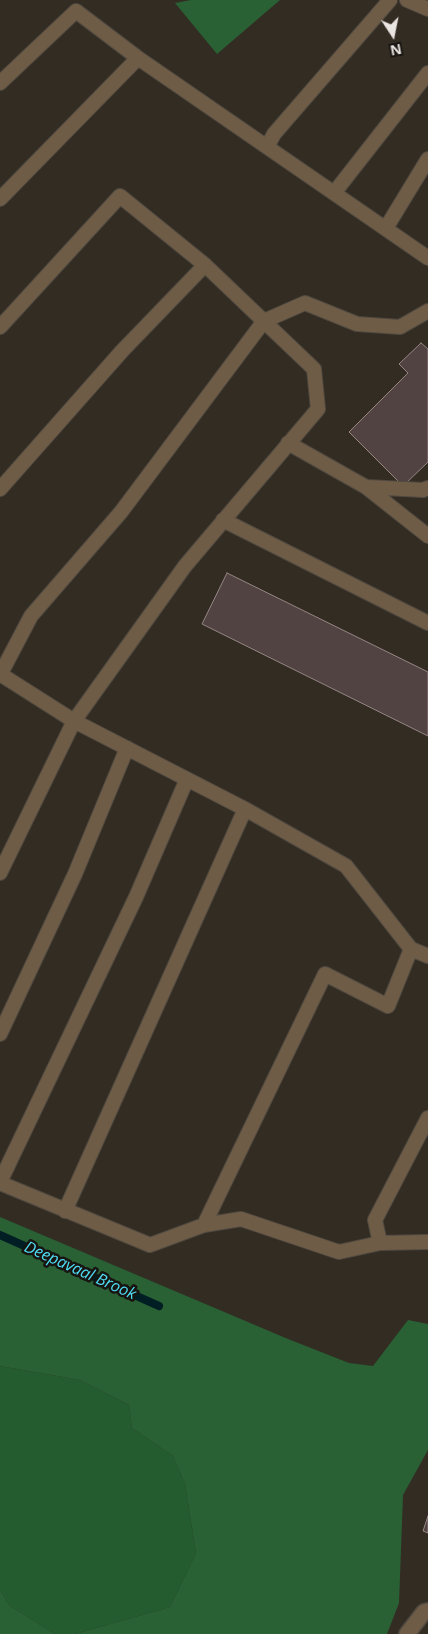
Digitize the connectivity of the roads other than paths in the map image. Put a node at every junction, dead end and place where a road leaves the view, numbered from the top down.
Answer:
1 (390, 0) edge
2 (406, 0) edge
3 (428, 9) edge
4 (138, 58) junction
5 (428, 73) edge
6 (0, 83) edge
7 (267, 147) junction
8 (428, 159) edge
9 (334, 193) junction
10 (0, 199) edge
11 (386, 228) junction
12 (428, 258) edge
13 (205, 265) junction
14 (428, 311) edge
15 (264, 322) junction
16 (0, 326) edge
17 (288, 444) junction
18 (366, 487) junction
19 (428, 488) edge
20 (0, 489) edge
21 (224, 520) junction
22 (428, 536) edge
23 (428, 624) edge
24 (0, 674) edge
25 (74, 720) junction
26 (127, 748) junction
27 (187, 779) junction
28 (245, 809) junction
29 (0, 873) edge
30 (411, 949) junction
31 (428, 956) edge
32 (0, 1034) edge
33 (428, 1118) edge
34 (0, 1182) edge
35 (65, 1211) junction
36 (204, 1225) junction
37 (428, 1242) edge
38 (380, 1243) junction
39 (426, 1611) edge
40 (407, 1634) edge

1 - 7 lane
2 - 3 lane
4 - 6 lane
4 - 7 lane
4 - 10 lane
5 - 9 lane
7 - 9 lane
8 - 11 lane
9 - 11 lane
11 - 12 lane
13 - 15 lane
13 - 16 lane
13 - 20 lane
14 - 15 lane
15 - 17 lane
15 - 24 lane
17 - 18 lane
17 - 21 lane
18 - 19 lane
18 - 22 lane
21 - 23 lane
21 - 25 lane
24 - 25 lane
25 - 26 lane
25 - 29 lane
26 - 27 lane
26 - 32 lane
27 - 28 lane
27 - 34 lane
28 - 30 lane
28 - 35 lane
30 - 31 lane
30 - 36 lane
33 - 38 lane
34 - 35 lane
35 - 36 lane
36 - 38 lane
37 - 38 lane
39 - 40 street

